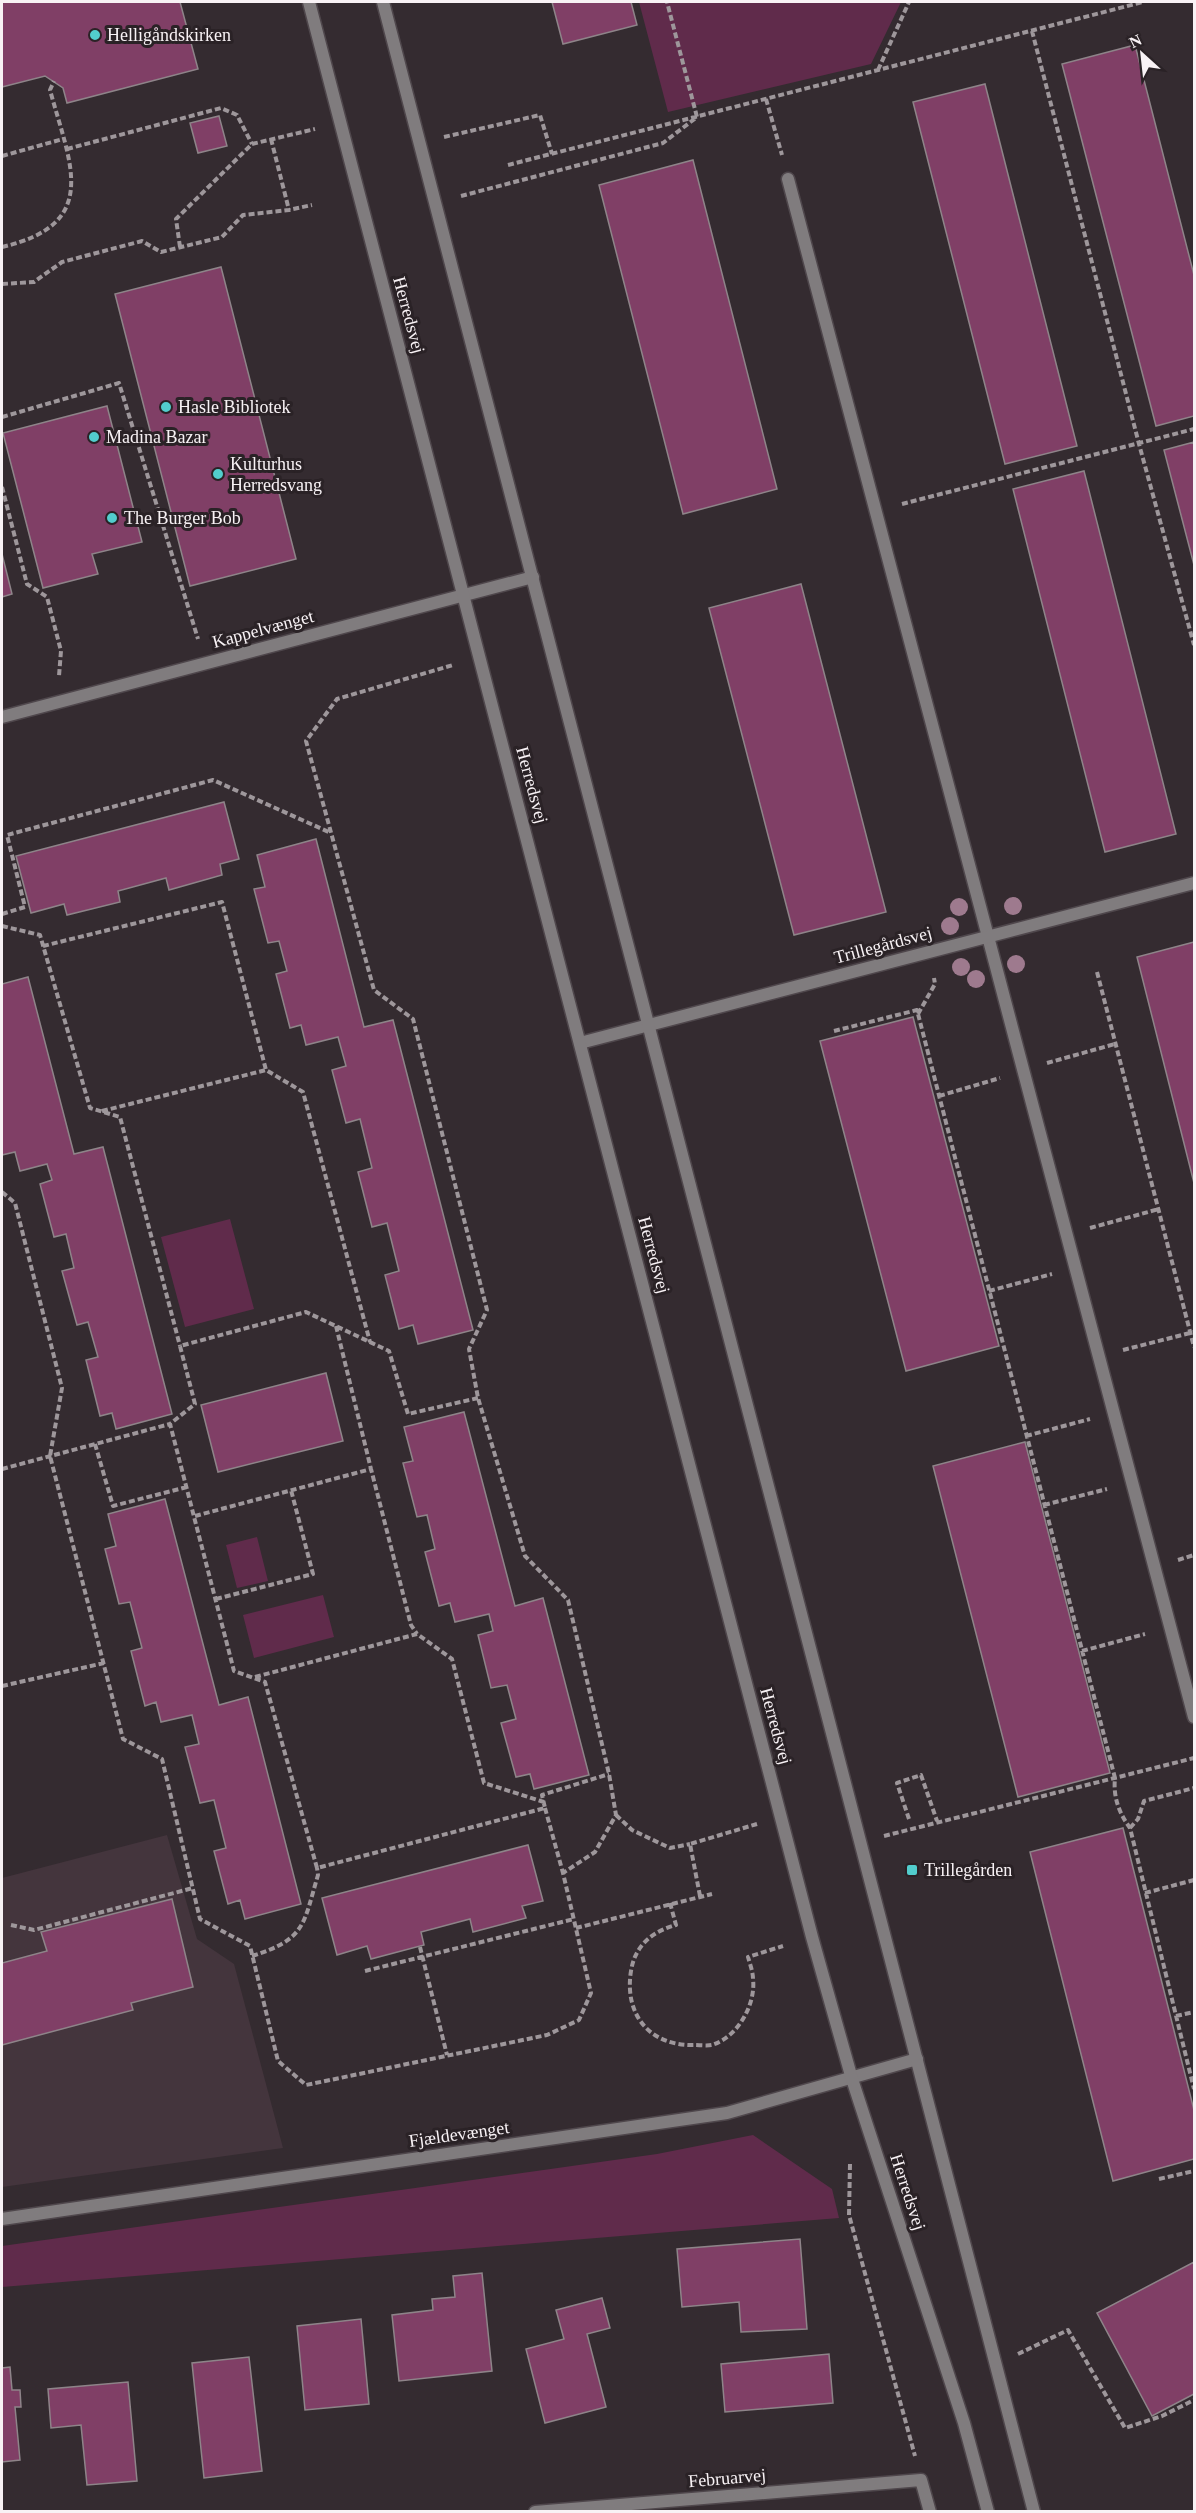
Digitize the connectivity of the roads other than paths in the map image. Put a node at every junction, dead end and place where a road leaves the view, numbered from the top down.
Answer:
1 (309, 2) edge
2 (383, 2) edge
3 (788, 179) road end
4 (533, 577) junction
5 (465, 595) junction
6 (2, 717) edge
7 (1194, 883) edge
8 (987, 937) junction
9 (648, 1025) junction
10 (580, 1043) junction
11 (1194, 1717) edge
12 (917, 2060) junction
13 (852, 2079) junction
14 (2, 2219) edge
15 (535, 2511) edge
16 (930, 2511) edge
17 (988, 2511) edge
18 (1034, 2511) edge

1 - 5 street, Herredsvej
2 - 4 street
3 - 8 street
4 - 5 street, Kappelvænget
4 - 9 street
5 - 6 street, Kappelvænget
5 - 10 street, Herredsvej
7 - 8 street, Trillegårdsvej
8 - 9 street, Trillegårdsvej
8 - 11 street
9 - 10 street, Trillegårdsvej
9 - 12 street
10 - 13 street, Herredsvej
12 - 13 street, Fjældevænget
12 - 18 street
13 - 14 street, Fjældevænget
13 - 17 street, Herredsvej
15 - 16 street, Februarvej

